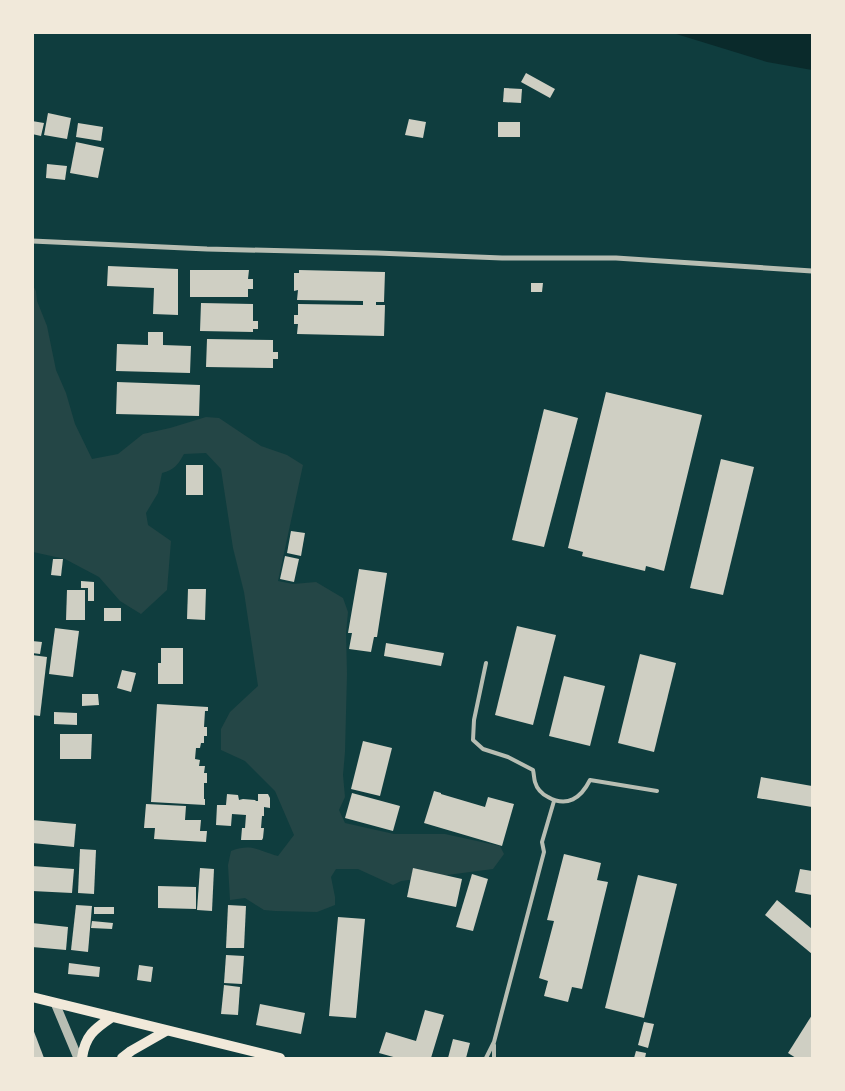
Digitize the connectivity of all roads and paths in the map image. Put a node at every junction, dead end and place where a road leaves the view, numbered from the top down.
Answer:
1 (32, 241) edge
2 (812, 271) edge
3 (486, 663) dead end
4 (657, 791) dead end
5 (554, 801) junction
6 (32, 997) edge
7 (55, 1003) junction
8 (112, 1017) junction
9 (166, 1031) junction
10 (494, 1042) junction
11 (78, 1058) edge
12 (82, 1058) edge
13 (122, 1058) edge
14 (280, 1058) edge
15 (486, 1058) edge
16 (494, 1058) edge

1 - 2 street
3 - 5 lane
4 - 5 lane
5 - 10 lane
6 - 7 main road
7 - 8 main road
7 - 11 street
8 - 9 main road
8 - 12 main road
9 - 13 main road
9 - 14 main road
10 - 15 lane
10 - 16 lane

